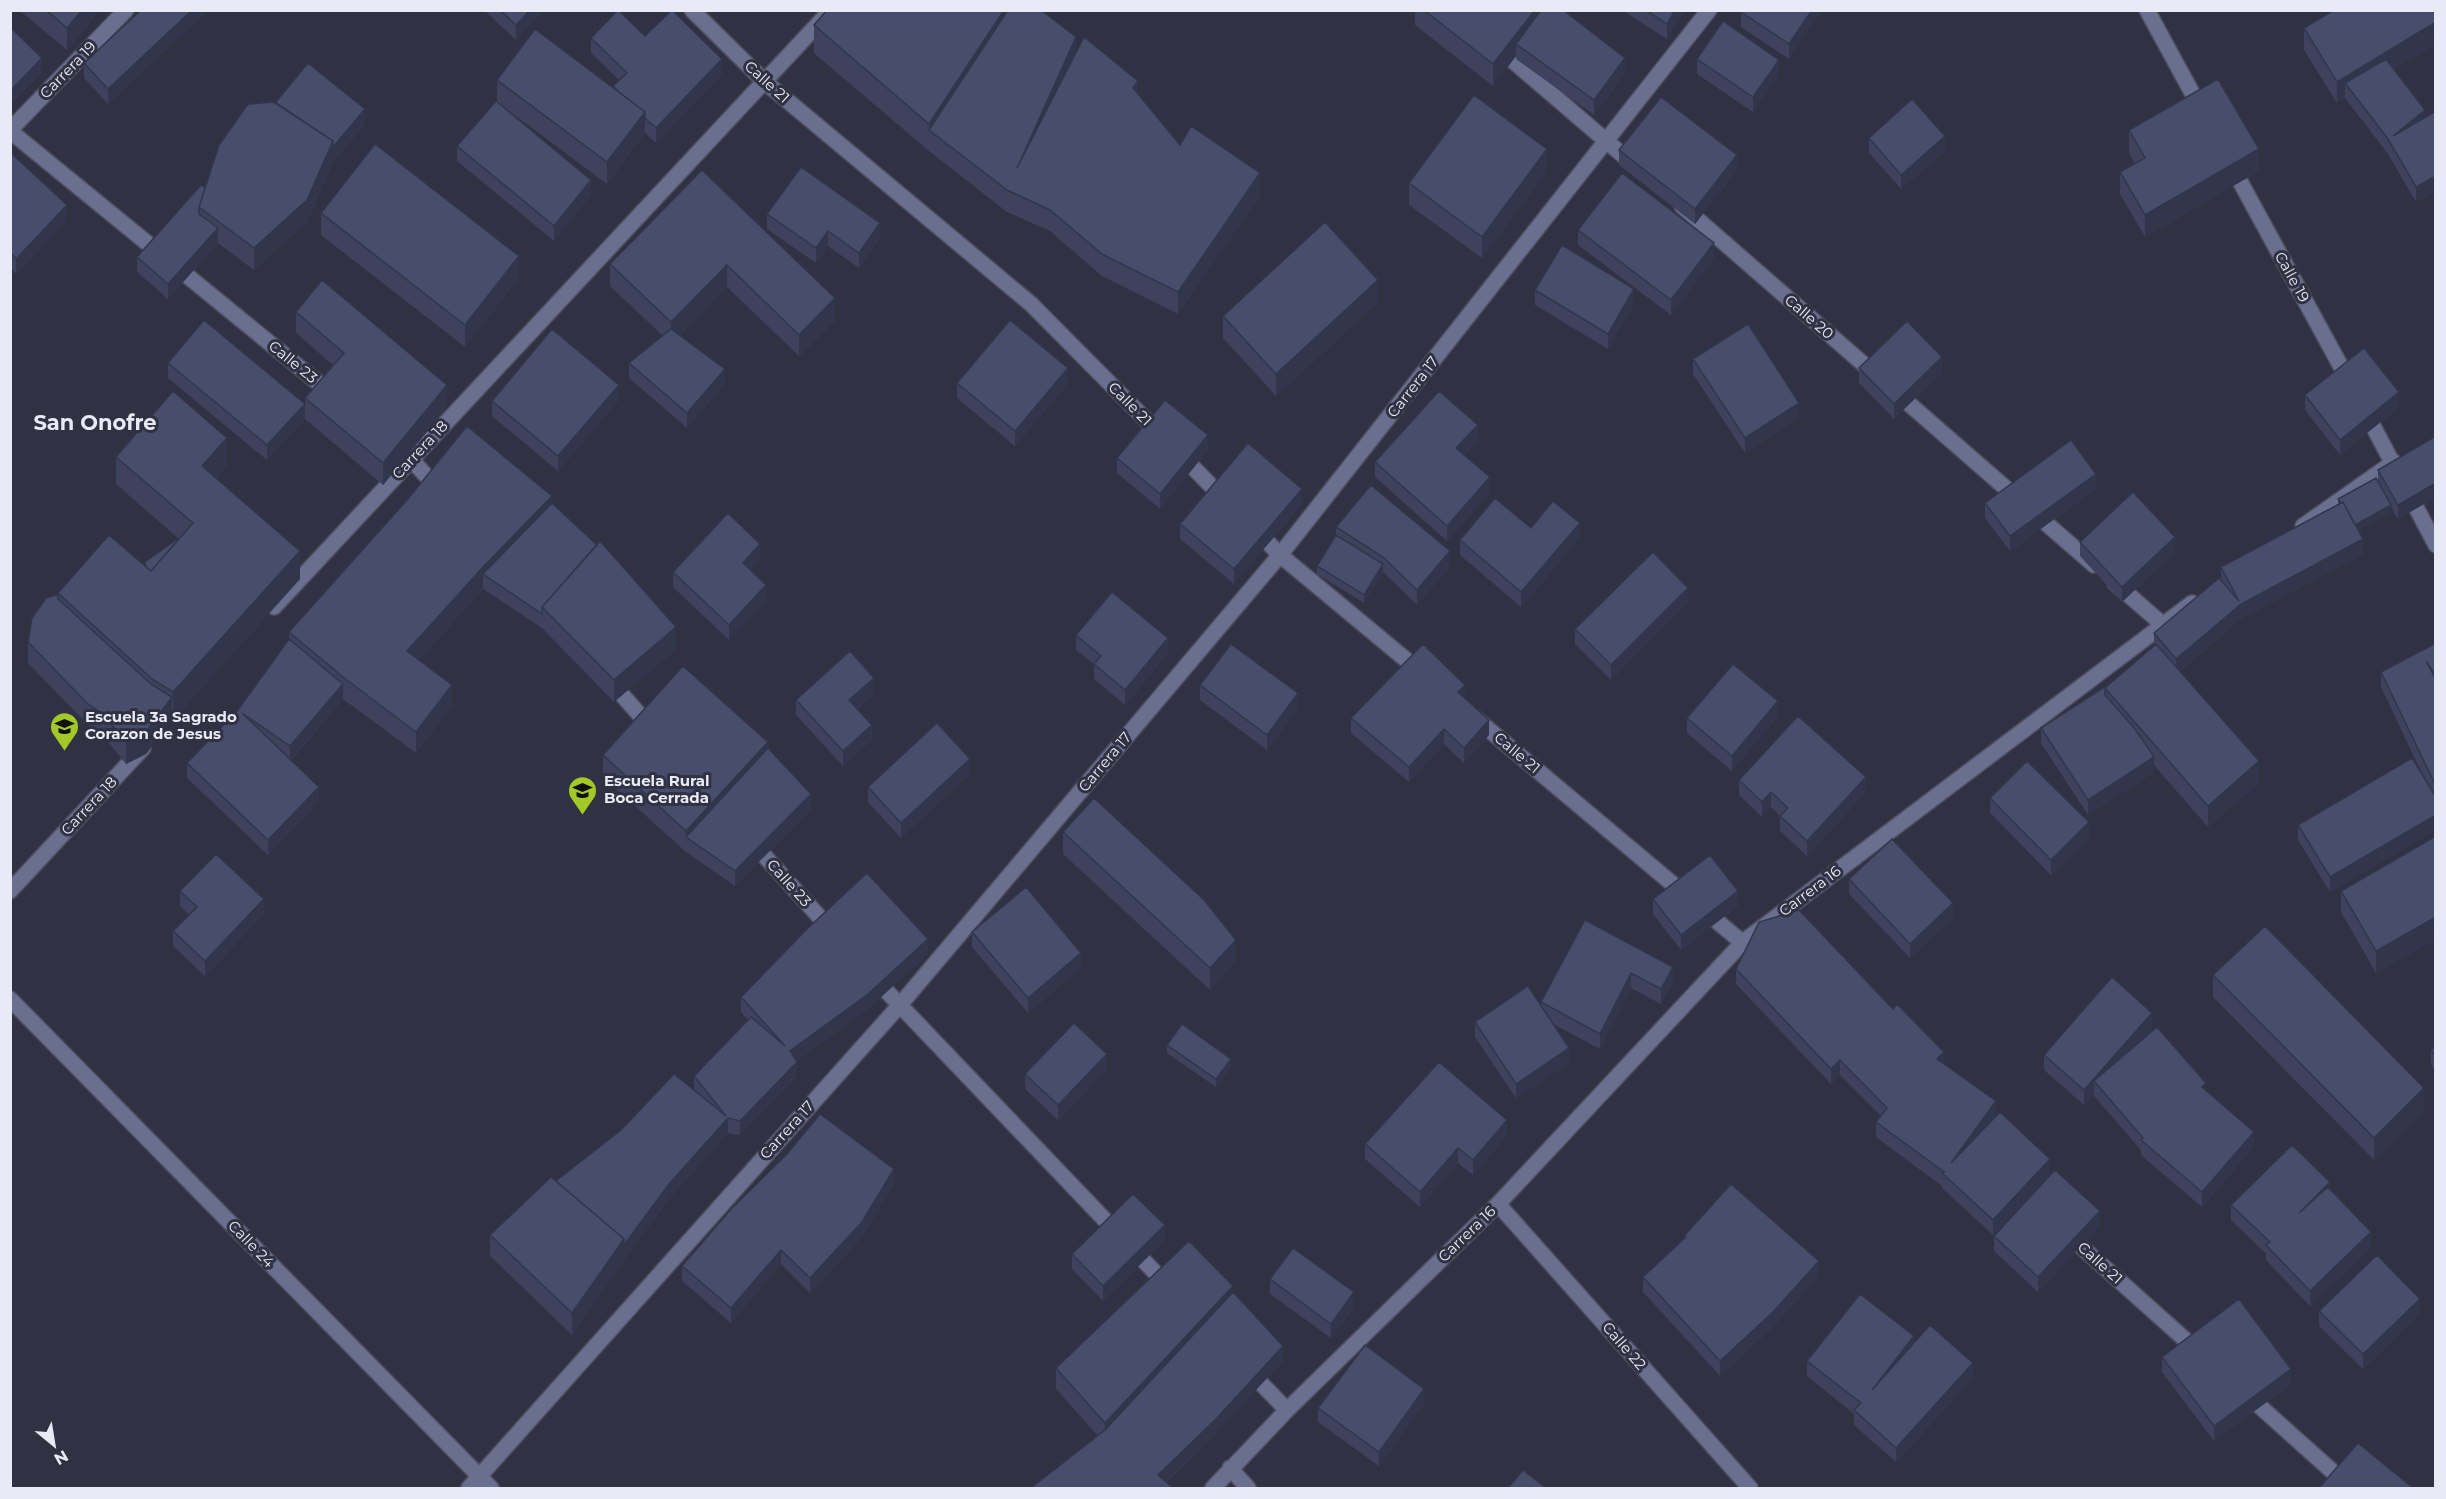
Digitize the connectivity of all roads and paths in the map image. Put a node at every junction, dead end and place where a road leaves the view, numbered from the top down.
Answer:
1 (126, 10) edge
2 (692, 10) edge
3 (831, 10) edge
4 (1709, 10) edge
5 (2151, 12) edge
6 (1491, 41) edge
7 (765, 82) junction
8 (2212, 129) edge
9 (10, 131) edge
10 (1606, 141) junction
11 (2223, 150) edge
12 (1642, 172) edge
13 (1669, 195) edge
14 (348, 407) edge
15 (384, 436) edge
16 (2410, 453) edge
17 (411, 459) junction
18 (2394, 462) junction
19 (451, 503) edge
20 (2288, 537) edge
21 (2436, 545) edge
22 (1280, 555) junction
23 (2201, 597) edge
24 (267, 614) edge
25 (2162, 624) junction
26 (600, 670) edge
27 (1434, 684) edge
28 (1462, 707) edge
29 (155, 735) edge
30 (663, 741) edge
31 (741, 829) edge
32 (10, 891) edge
33 (1743, 942) junction
34 (844, 944) edge
35 (1769, 966) edge
36 (867, 970) edge
37 (10, 999) edge
38 (899, 1006) junction
39 (1498, 1203) junction
40 (2060, 1227) edge
41 (1179, 1298) edge
42 (1237, 1358) edge
43 (2210, 1362) edge
44 (2236, 1386) edge
45 (1287, 1410) junction
46 (1230, 1468) junction
47 (474, 1482) edge
48 (491, 1488) edge
49 (1213, 1488) edge
50 (1248, 1488) edge
51 (1750, 1488) edge
52 (2351, 1488) edge

1 - 9 street, Carrera 19
2 - 7 street, Calle 21
3 - 7 street, Carrera 18
4 - 10 street, Carrera 17
5 - 8 street
6 - 10 street
7 - 17 street, Carrera 18
7 - 22 street, Calle 21
9 - 14 street, Calle 23
10 - 12 street
10 - 22 street, Carrera 17
11 - 18 street, Calle 19
13 - 25 street, Calle 20
15 - 17 street
16 - 18 street
17 - 19 street
17 - 24 street, Carrera 18
18 - 20 street
18 - 21 street, Calle 19
22 - 27 street, Calle 21
22 - 38 street, Carrera 17
23 - 25 street, Carrera 16
25 - 33 street, Carrera 16
26 - 30 street
28 - 33 street, Calle 21
29 - 32 street, Carrera 18
31 - 34 street, Calle 23
33 - 35 street, Calle 21
33 - 39 street, Carrera 16
36 - 38 street
37 - 47 street, Calle 24
38 - 41 street
38 - 47 street, Carrera 17
39 - 45 street, Carrera 16
39 - 51 street, Calle 22
40 - 43 street, Calle 21
42 - 45 street
44 - 52 street
45 - 46 street, Carrera 16
46 - 49 street, Carrera 16
46 - 50 street
47 - 48 street, Calle 24

